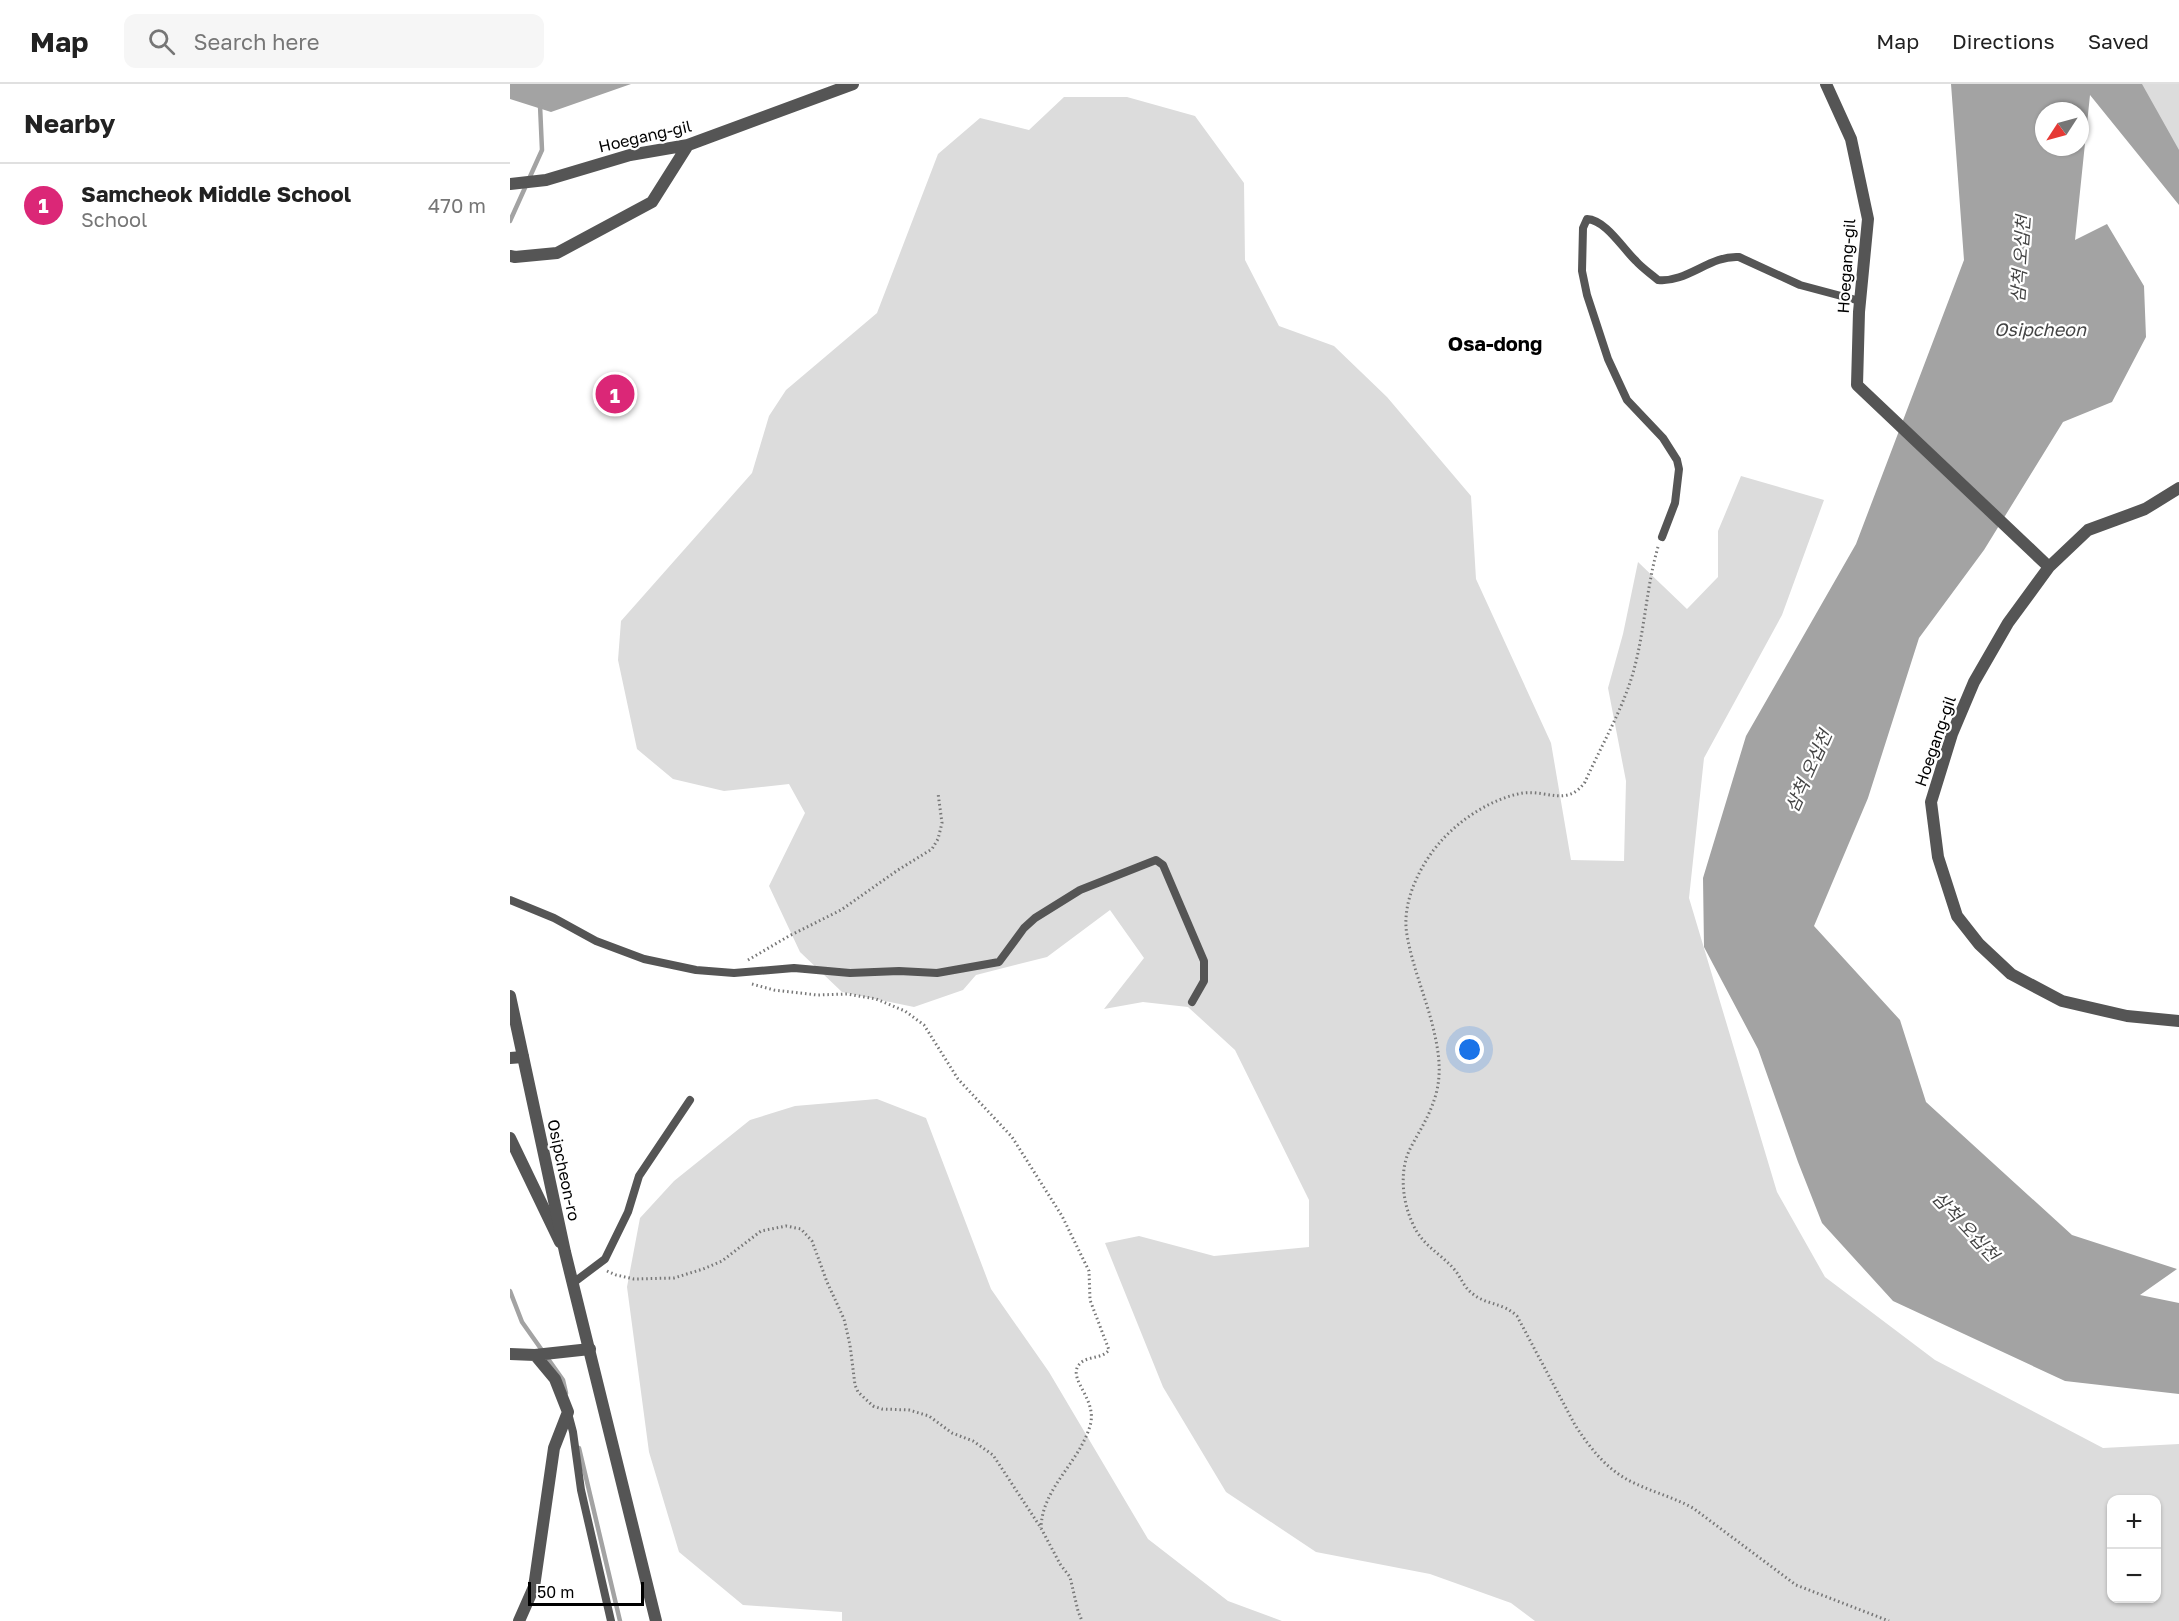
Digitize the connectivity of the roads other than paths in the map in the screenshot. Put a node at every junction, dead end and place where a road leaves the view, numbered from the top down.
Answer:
1 (853, 84) edge
2 (1826, 84) edge
3 (688, 145) junction
4 (513, 184) edge
5 (510, 255) edge
6 (1860, 301) junction
7 (2179, 488) edge
8 (1662, 537) road end
9 (2049, 567) junction
10 (510, 900) edge
11 (510, 996) edge
12 (1192, 1002) dead end
13 (2179, 1021) edge
14 (523, 1057) junction
15 (510, 1058) edge
16 (690, 1100) dead end
17 (510, 1138) edge
18 (565, 1252) junction
19 (573, 1283) junction
20 (590, 1349) junction
21 (510, 1354) edge
22 (537, 1355) junction
23 (568, 1412) junction
24 (519, 1621) edge
25 (611, 1621) edge
26 (656, 1621) edge

1 - 3 street, Hoegang-gil
2 - 6 street, Hoegang-gil
3 - 4 street, Hoegang-gil
3 - 5 street
6 - 8 lane
6 - 9 street, Hoegang-gil
7 - 9 street, Hoegang-gil
9 - 13 street, Hoegang-gil
10 - 12 lane
11 - 14 street, Osipcheon-ro
14 - 15 street
14 - 18 street, Osipcheon-ro
16 - 19 lane
17 - 18 street
18 - 19 street, Osipcheon-ro
19 - 20 street, Osipcheon-ro
20 - 22 street
20 - 26 street, Osipcheon-ro
21 - 22 street
22 - 23 street
23 - 24 street
23 - 25 lane

